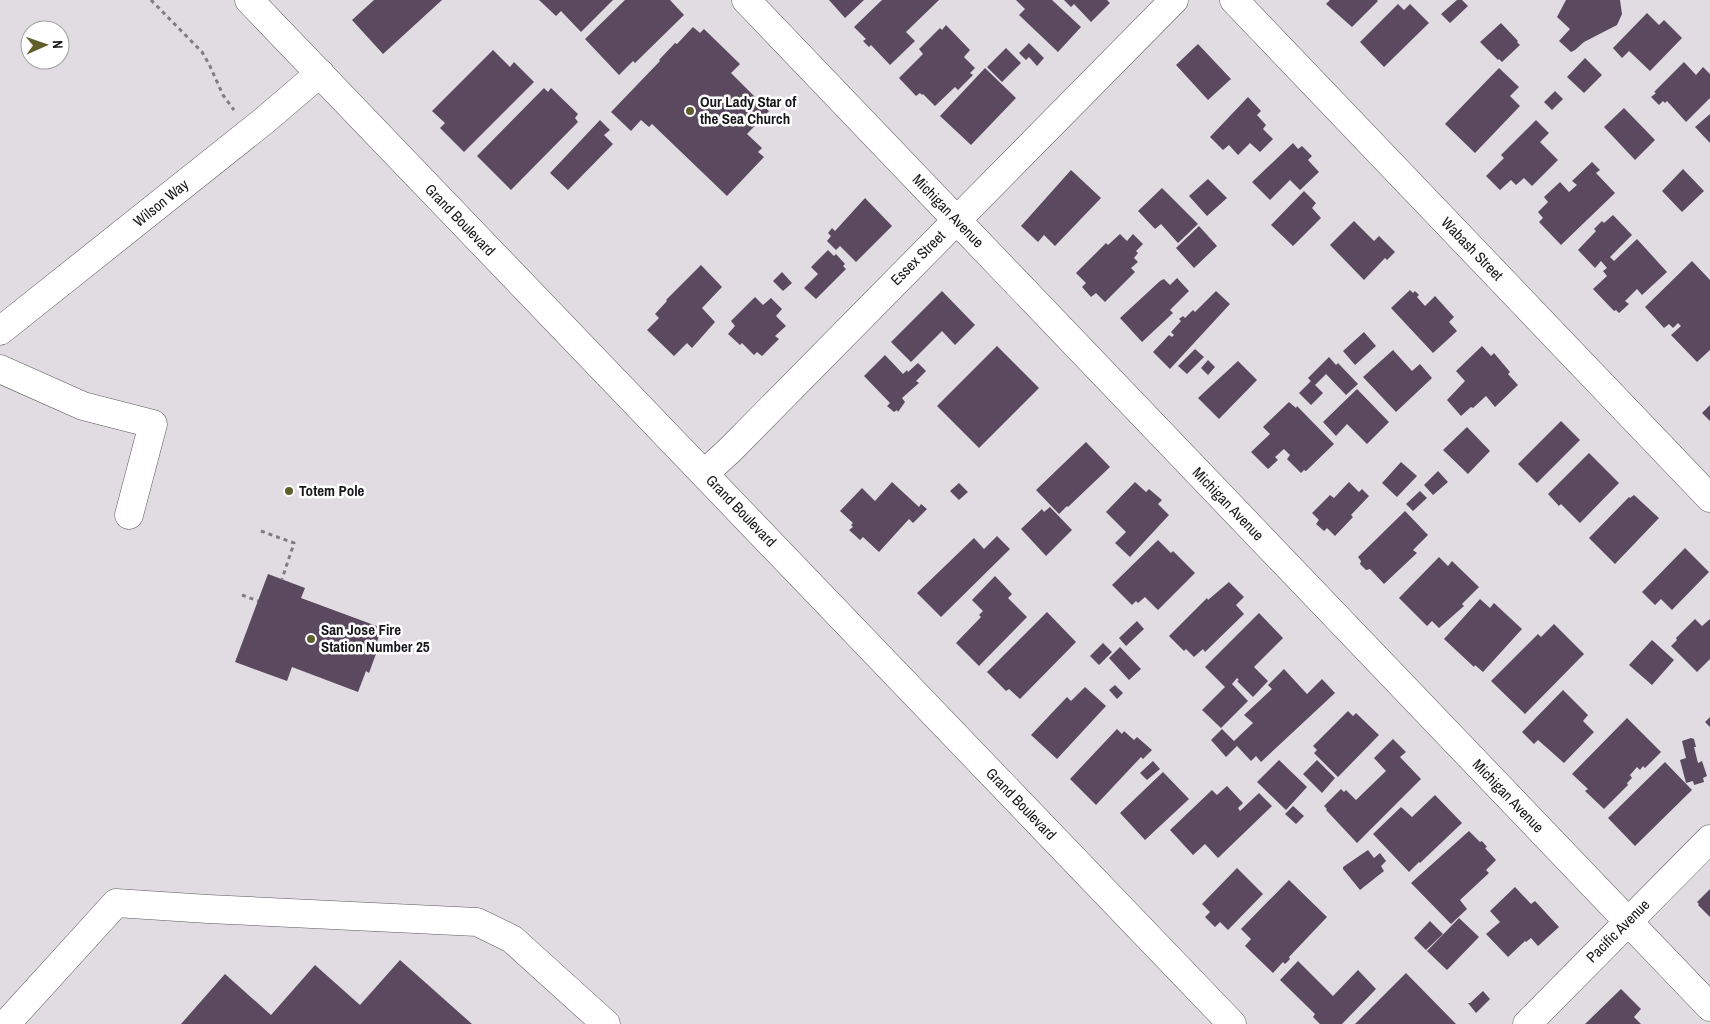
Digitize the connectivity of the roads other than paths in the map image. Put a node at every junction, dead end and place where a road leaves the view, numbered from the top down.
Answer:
1 (249, 0) edge
2 (746, 0) edge
3 (1174, 0) edge
4 (1234, 0) edge
5 (320, 73) junction
6 (956, 219) junction
7 (0, 331) edge
8 (0, 369) edge
9 (705, 473) junction
10 (1710, 498) edge
11 (129, 515) dead end
12 (1710, 839) edge
13 (1628, 922) junction
14 (1710, 1007) edge
15 (6, 1024) edge
16 (606, 1024) edge
17 (1232, 1024) edge
18 (1527, 1024) edge

1 - 5 street, Grand Boulevard
2 - 6 street, Michigan Avenue
3 - 6 street, Essex Street
4 - 10 street, Wabash Street
5 - 7 street, Wilson Way
5 - 9 street, Grand Boulevard
6 - 9 street, Essex Street
6 - 13 street, Michigan Avenue
8 - 11 street
9 - 17 street, Grand Boulevard
12 - 13 street, Pacific Avenue
13 - 14 street, Michigan Avenue
13 - 18 street, Pacific Avenue
15 - 16 street

